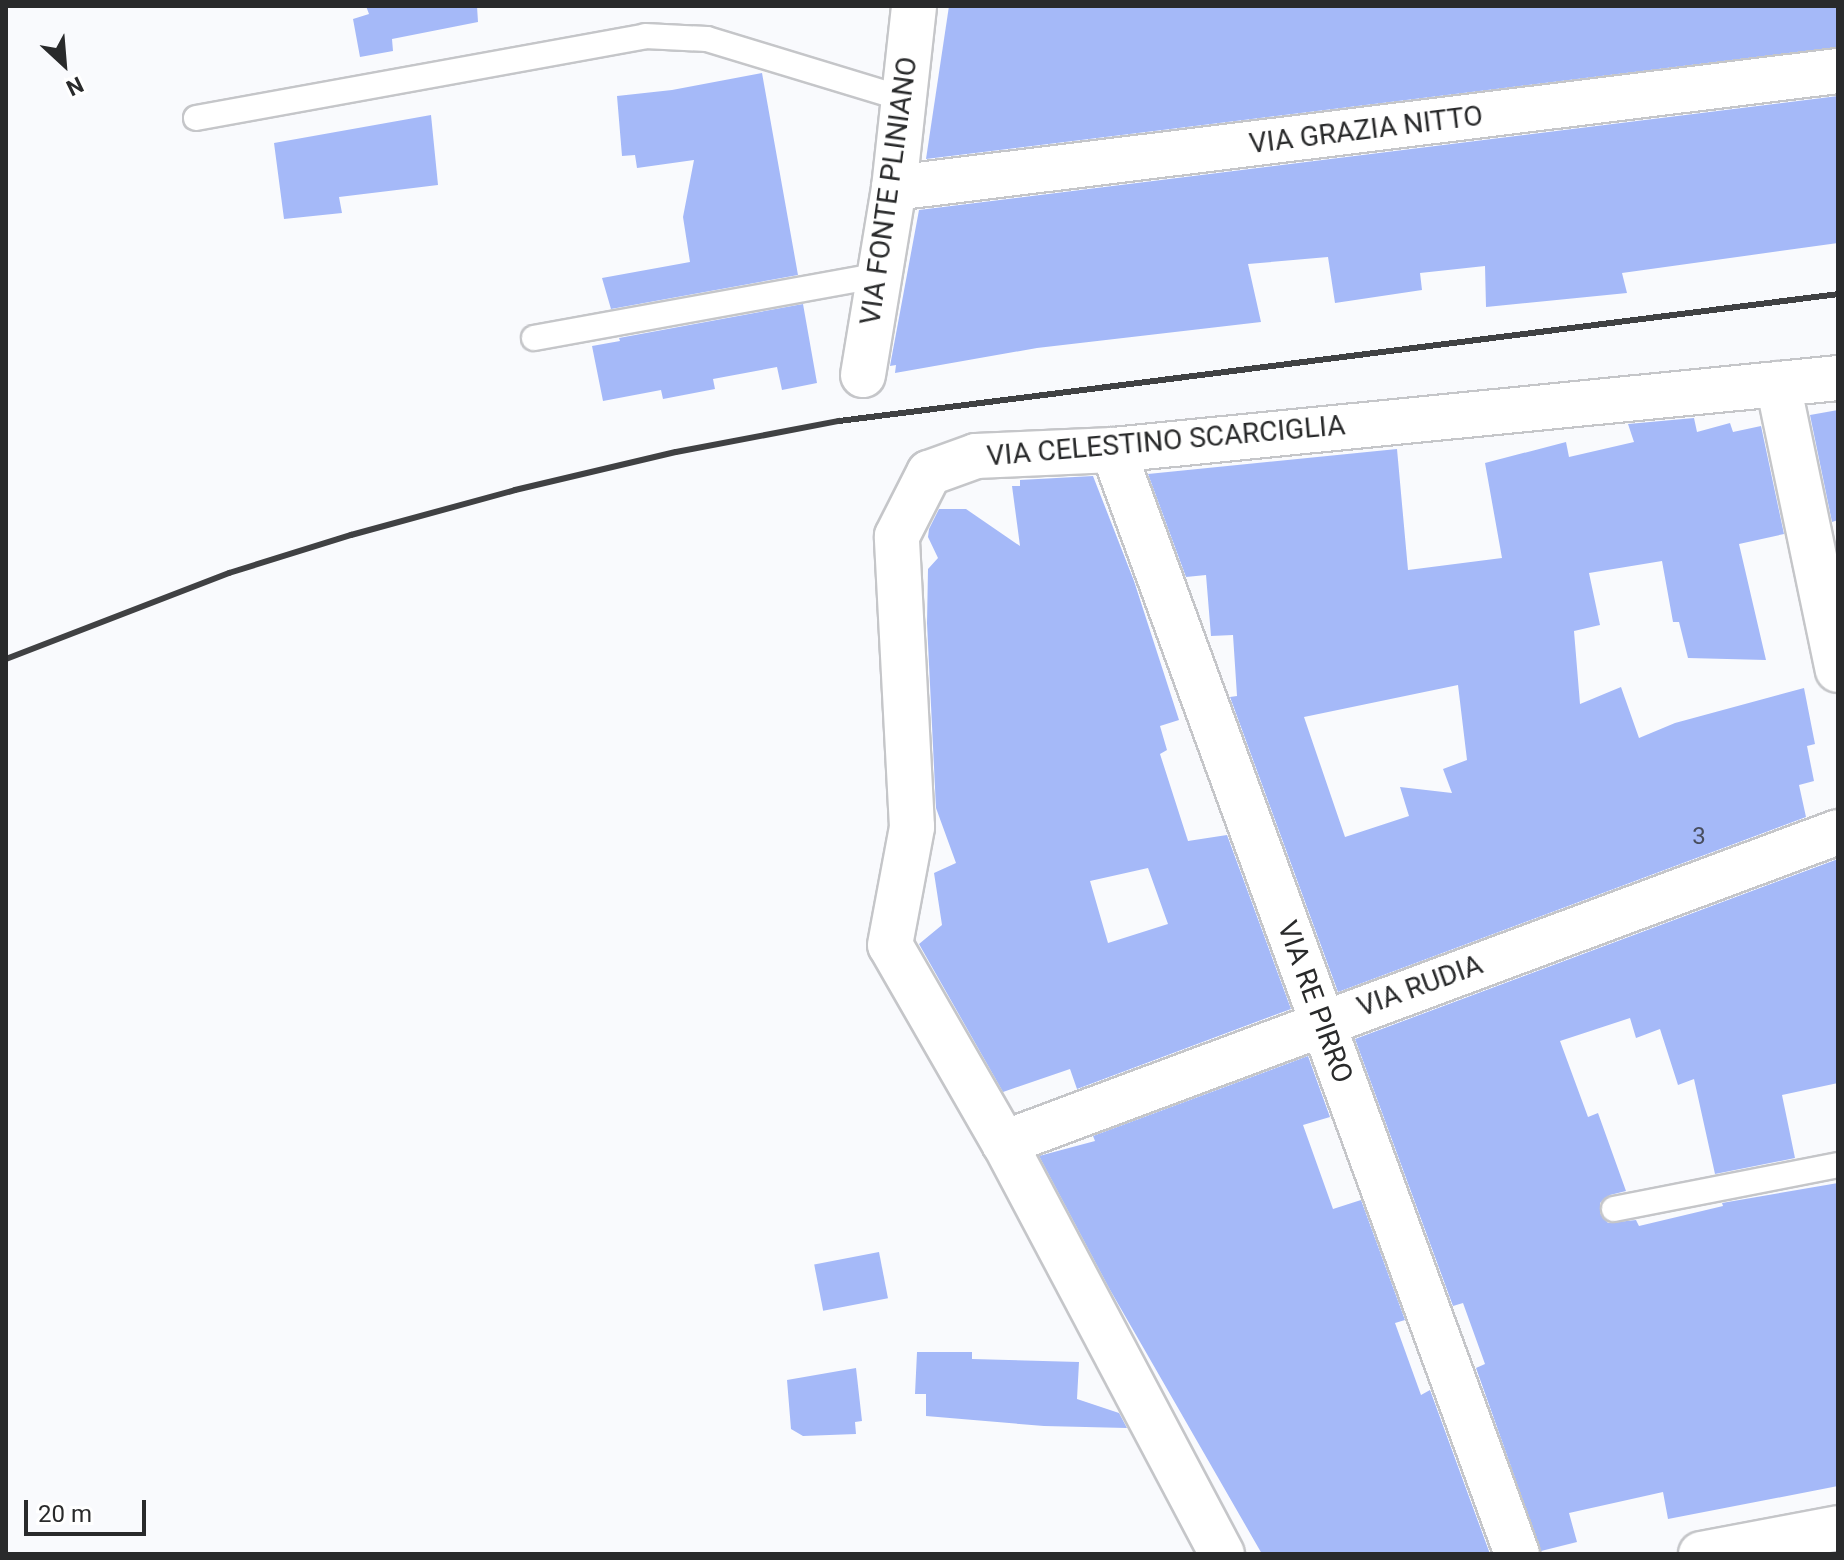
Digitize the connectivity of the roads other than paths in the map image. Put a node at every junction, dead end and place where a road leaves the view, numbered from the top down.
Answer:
1 (914, 6) edge
2 (1838, 71) edge
3 (904, 99) junction
4 (196, 118) dead end
5 (894, 188) junction
6 (879, 275) junction
7 (534, 338) dead end
8 (863, 375) dead end
9 (1838, 378) edge
10 (1778, 384) junction
11 (1113, 450) junction
12 (1838, 670) edge
13 (1838, 832) edge
14 (1323, 1022) junction
15 (1004, 1143) junction
16 (1838, 1165) edge
17 (1614, 1209) dead end
18 (1838, 1528) edge
19 (1222, 1554) edge
20 (1517, 1554) edge
21 (1701, 1554) edge

1 - 3 street, VIA FONTE PLINIANO
2 - 5 street, VIA GRAZIA NITTO
3 - 4 lane
3 - 5 street, VIA FONTE PLINIANO
5 - 6 street, VIA FONTE PLINIANO
6 - 7 lane
6 - 8 street, VIA FONTE PLINIANO
9 - 10 street, VIA CELESTINO SCARCIGLIA
10 - 11 street, VIA CELESTINO SCARCIGLIA
10 - 12 street
11 - 14 street, VIA RE PIRRO
11 - 15 street, VIA CELESTINO SCARCIGLIA
13 - 14 street, VIA RUDIA
14 - 15 street, VIA RUDIA
14 - 20 street, VIA RE PIRRO
15 - 19 street
16 - 17 lane
18 - 21 street

